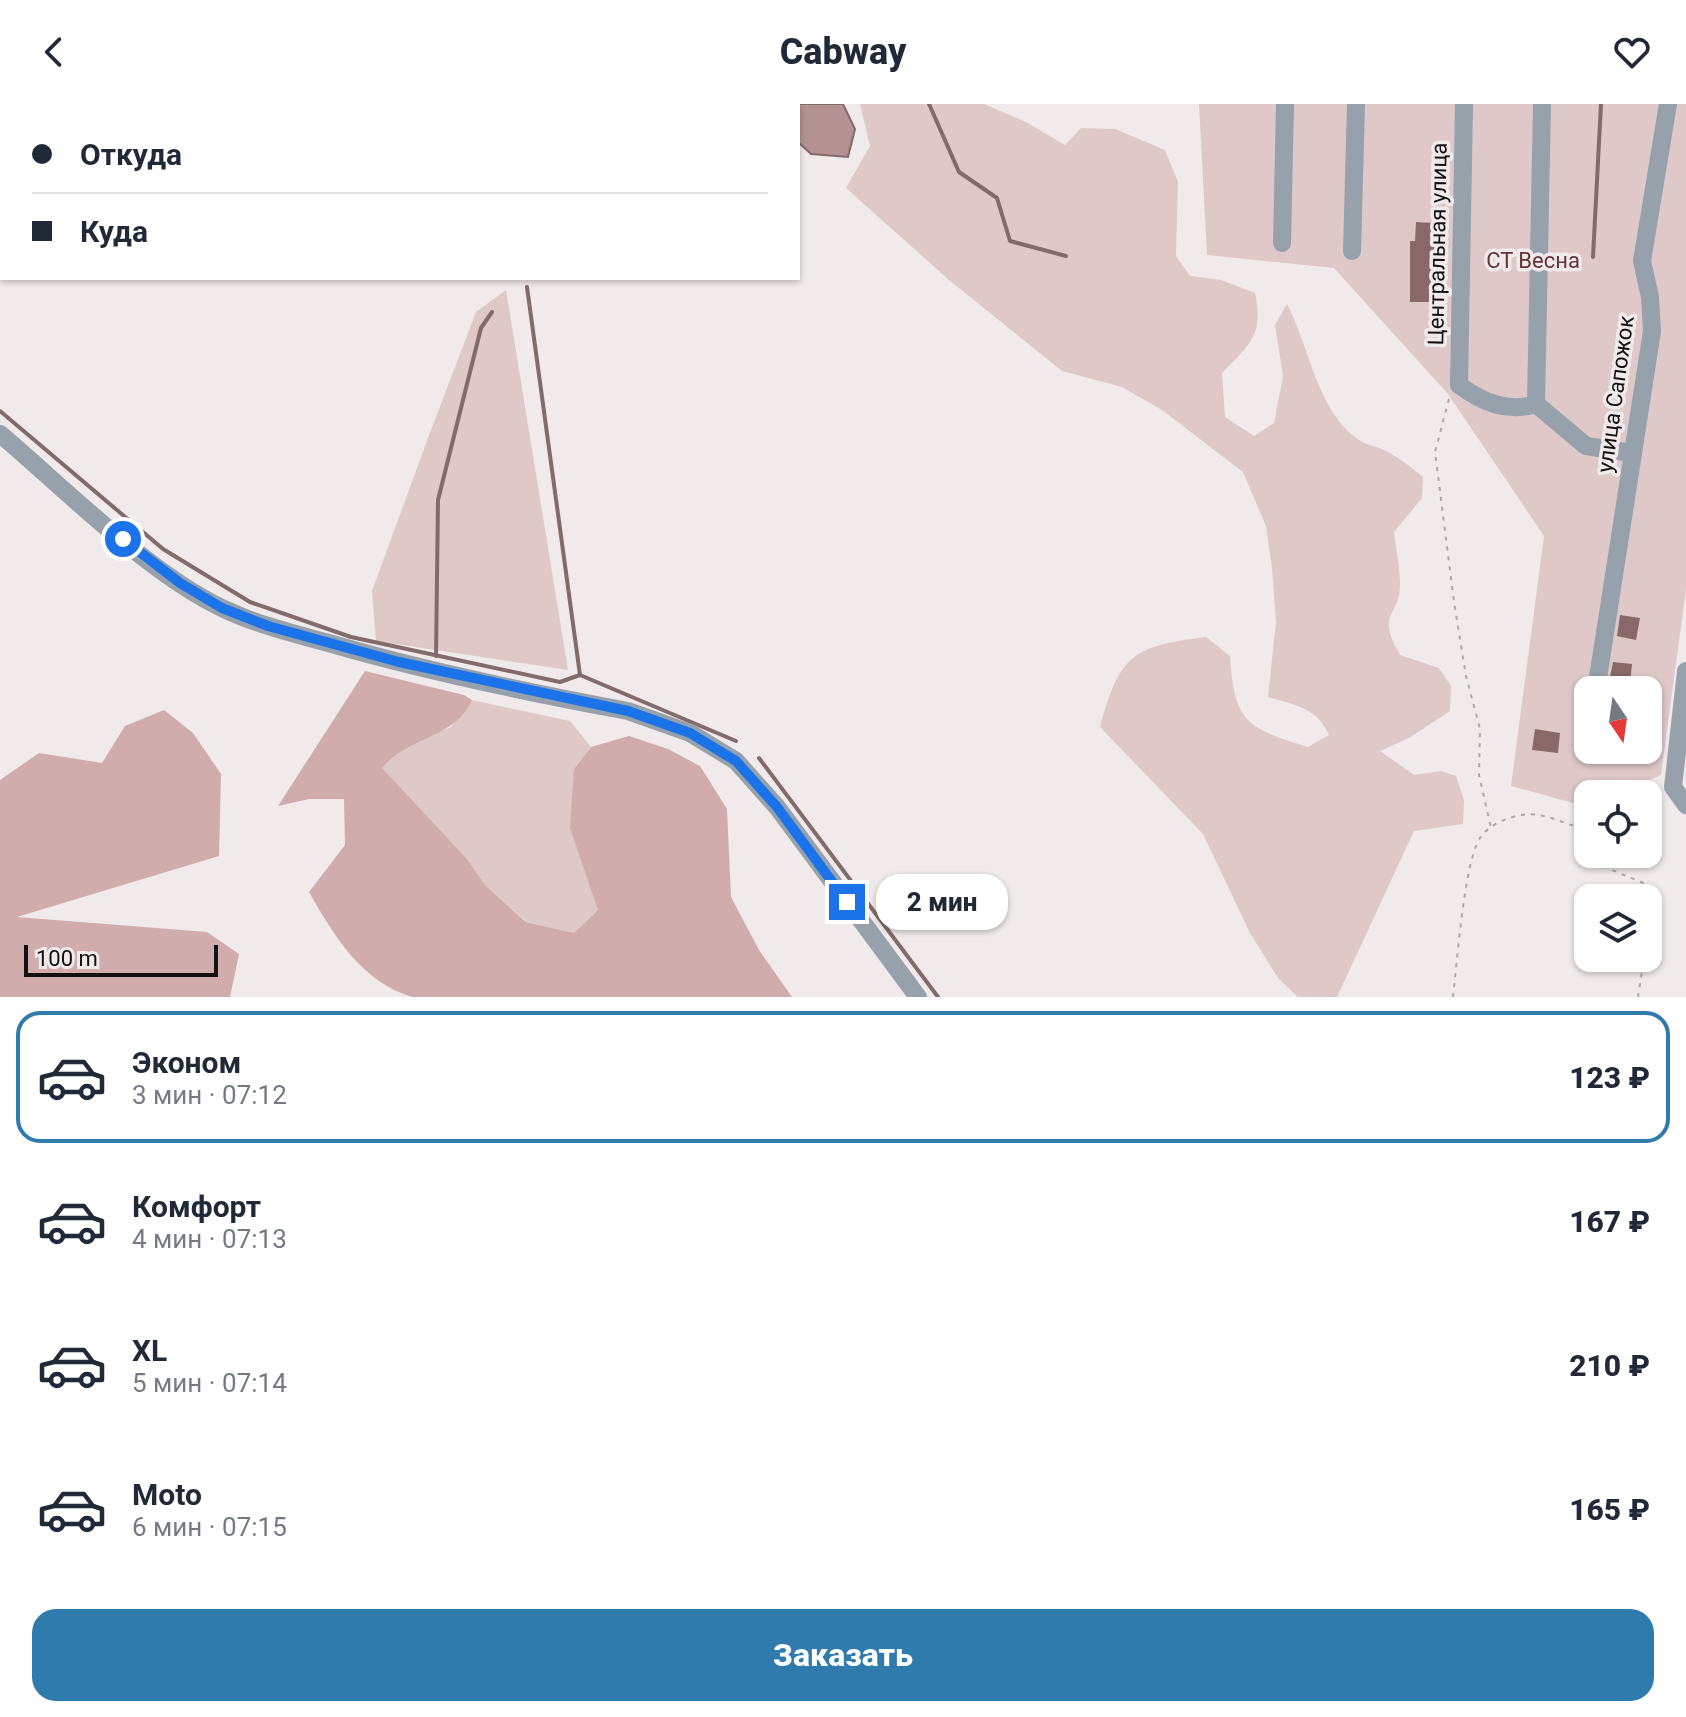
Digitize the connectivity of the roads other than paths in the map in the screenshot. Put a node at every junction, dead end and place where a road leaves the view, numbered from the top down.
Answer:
1 (1285, 104) edge
2 (1356, 104) edge
3 (1464, 104) edge
4 (1542, 104) edge
5 (1668, 104) edge
6 (1282, 243) dead end
7 (1352, 251) dead end
8 (1536, 404) junction
9 (0, 434) edge
10 (1632, 453) junction
11 (1686, 671) edge
12 (1598, 676) edge
13 (1686, 805) edge
14 (918, 997) edge

1 - 6 street
2 - 7 street
3 - 8 street, Центральная улица
4 - 8 street
5 - 10 street, улица Сапожок
8 - 10 street
9 - 14 street
10 - 12 street, улица Сапожок
11 - 13 street

